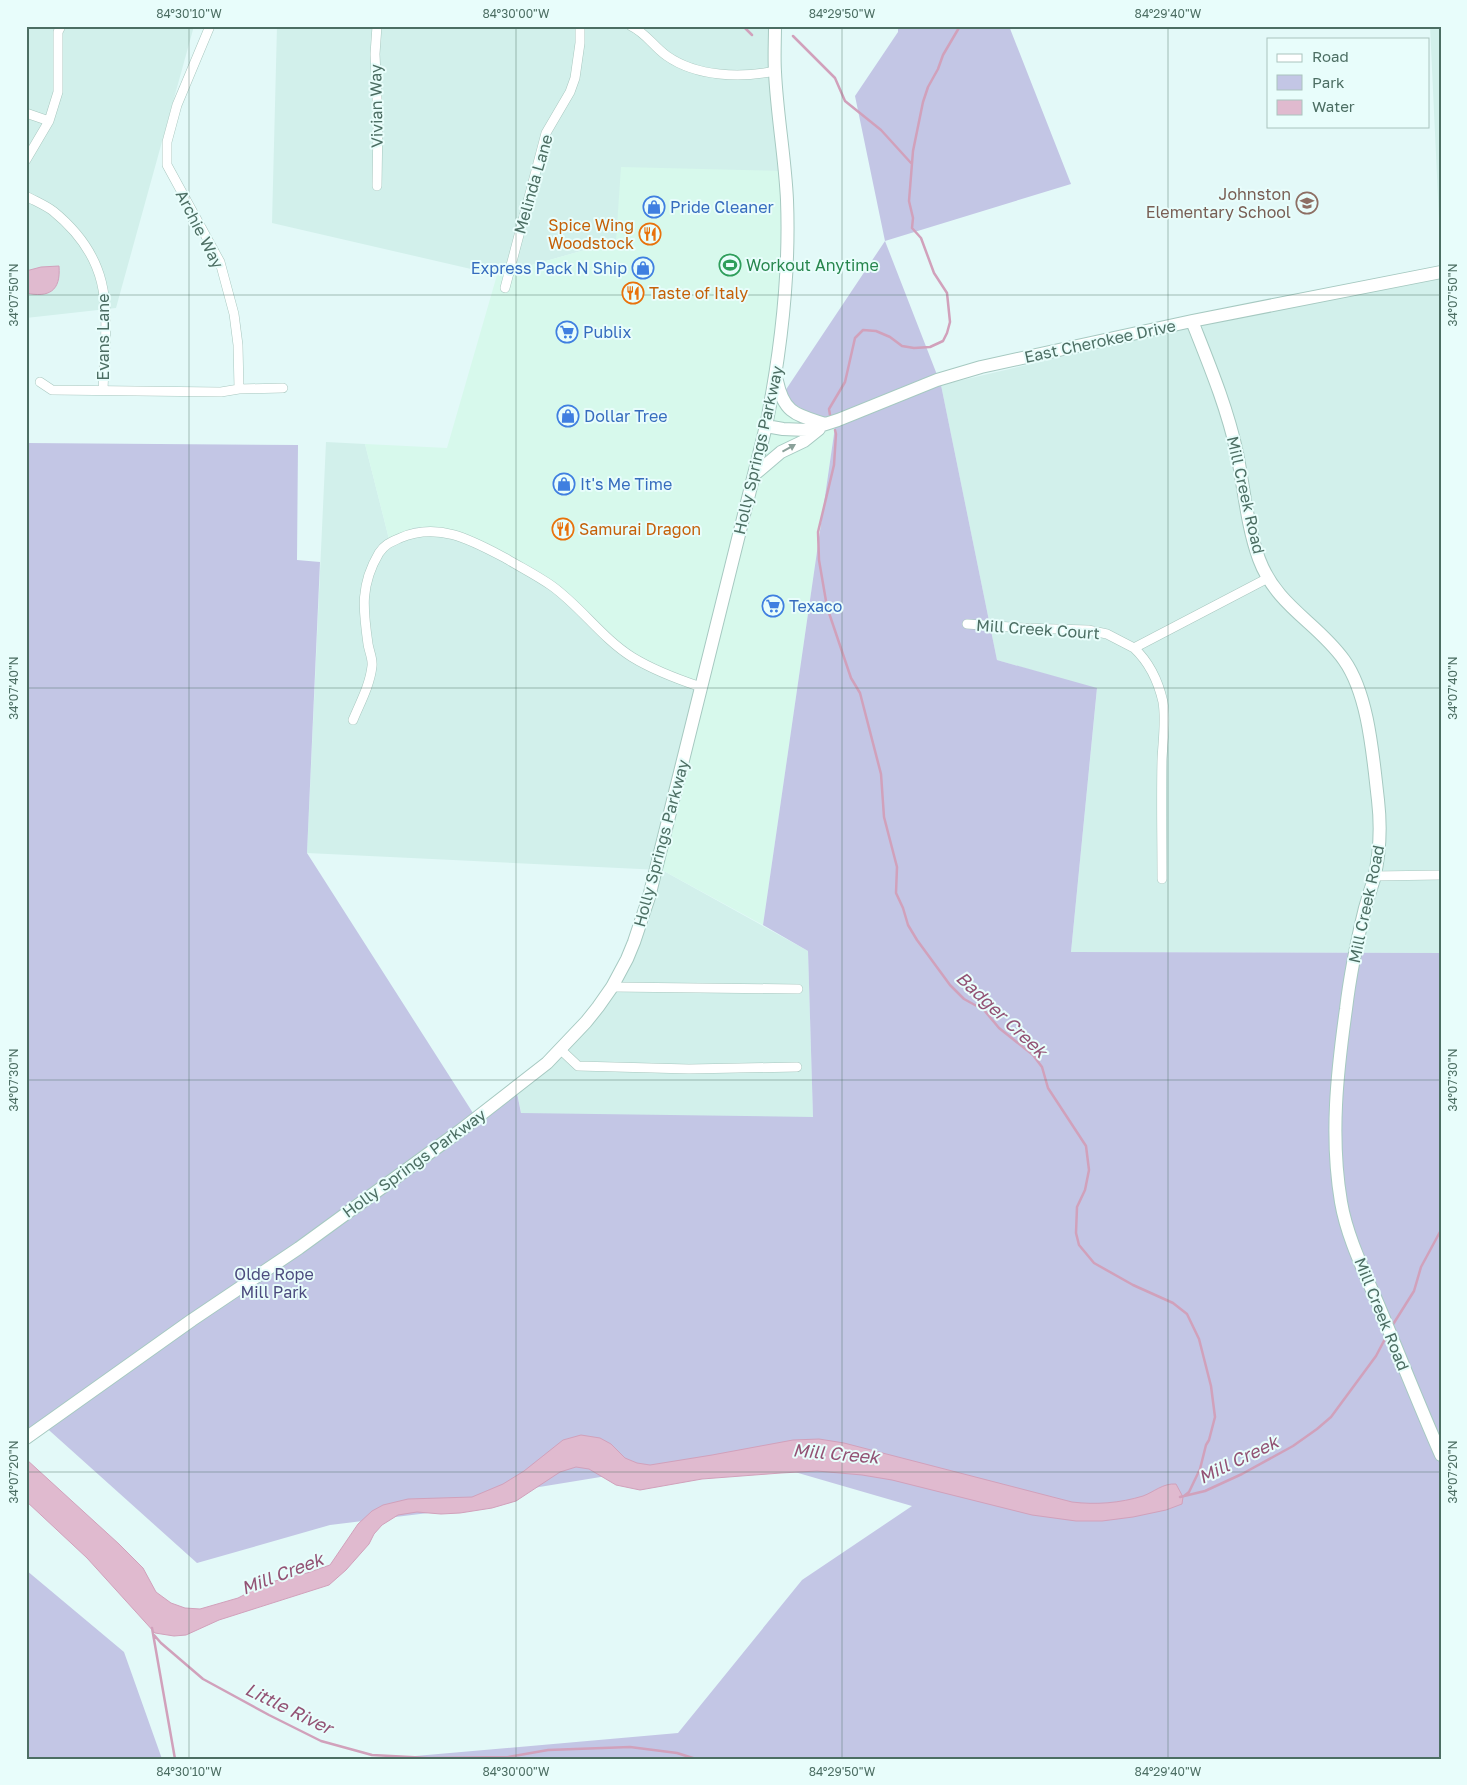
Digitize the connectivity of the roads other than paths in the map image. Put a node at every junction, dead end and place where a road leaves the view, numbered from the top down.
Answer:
1 (61, 26) edge
2 (210, 26) edge
3 (377, 26) edge
4 (580, 26) edge
5 (631, 26) edge
6 (774, 26) edge
7 (775, 71) junction
8 (26, 113) edge
9 (49, 121) junction
10 (26, 160) edge
11 (377, 186) dead end
12 (26, 196) edge
13 (1441, 272) edge
14 (506, 288) dead end
15 (1192, 321) junction
16 (776, 376) junction
17 (40, 382) dead end
18 (283, 388) dead end
19 (238, 389) junction
20 (103, 390) junction
21 (825, 424) junction
22 (766, 426) junction
23 (755, 474) junction
24 (1268, 578) junction
25 (967, 624) dead end
26 (1134, 648) junction
27 (701, 686) junction
28 (353, 720) dead end
29 (1441, 875) edge
30 (1374, 876) junction
31 (1162, 879) dead end
32 (612, 987) junction
33 (798, 989) dead end
34 (561, 1050) junction
35 (797, 1067) dead end
36 (26, 1438) edge
37 (1441, 1455) edge

1 - 9 street
2 - 19 street, Archie Way
3 - 11 street, Vivian Way
4 - 14 street, Melinda Lane
5 - 7 street
6 - 7 street, Holly Springs Parkway
7 - 16 street, Holly Springs Parkway
8 - 9 street
9 - 10 street
12 - 20 street, Evans Lane
13 - 15 street, East Cherokee Drive
15 - 21 street, East Cherokee Drive
15 - 24 street, Mill Creek Road
16 - 21 street
16 - 22 street, Holly Springs Parkway
17 - 20 street
18 - 19 street
19 - 20 street
21 - 22 street, East Cherokee Drive
23 -> 21 street
22 - 23 street, Holly Springs Parkway
23 - 27 street, Holly Springs Parkway
24 - 26 street
24 - 30 street, Mill Creek Road
25 - 26 street, Mill Creek Court
26 - 31 street
27 - 28 street
27 - 32 street, Holly Springs Parkway
29 - 30 street
30 - 37 street, Mill Creek Road
32 - 33 street
32 - 34 street, Holly Springs Parkway
34 - 35 street
34 - 36 street, Holly Springs Parkway

